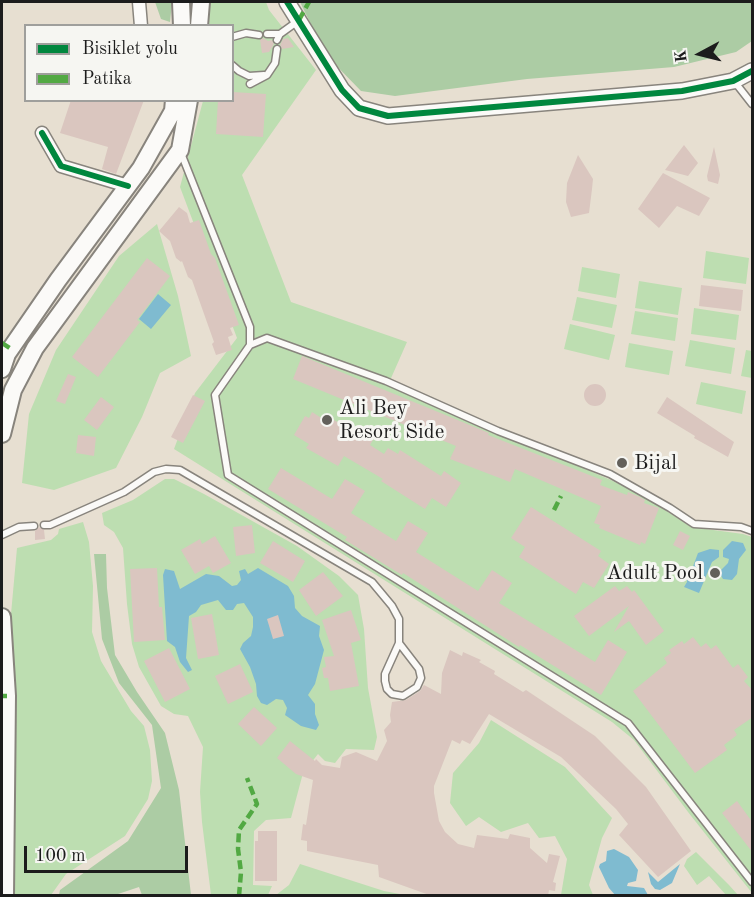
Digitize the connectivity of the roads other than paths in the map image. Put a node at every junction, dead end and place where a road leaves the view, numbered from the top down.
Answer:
1 (139, 2) edge
2 (181, 2) edge
3 (201, 2) edge
4 (287, 2) edge
5 (299, 20) junction
6 (141, 24) edge
7 (182, 24) edge
8 (199, 24) edge
9 (267, 34) dead end
10 (259, 35) dead end
11 (234, 36) edge
12 (277, 49) dead end
13 (234, 67) edge
14 (753, 71) edge
15 (267, 75) junction
16 (733, 81) junction
17 (250, 84) dead end
18 (174, 102) edge
19 (189, 102) edge
20 (753, 104) edge
21 (42, 133) dead end
22 (180, 150) junction
23 (128, 186) junction
24 (250, 345) junction
25 (2, 369) edge
26 (2, 434) edge
27 (44, 525) dead end
28 (34, 526) dead end
29 (753, 531) edge
30 (2, 535) edge
31 (2, 617) edge
32 (399, 643) junction
33 (753, 882) edge
34 (5, 896) edge

1 - 6 street
2 - 7 main road
3 - 8 main road
4 - 5 street
5 - 9 lane
5 - 16 street
10 - 11 lane
12 - 15 lane
13 - 15 lane
14 - 16 street
15 - 17 lane
16 - 20 lane
18 - 23 main road
19 - 22 main road
21 - 23 street
22 - 24 lane
22 - 26 main road
23 - 25 main road
24 - 29 lane
24 - 33 lane
27 - 32 lane
28 - 30 lane
31 - 34 main road
32 - 32 lane

